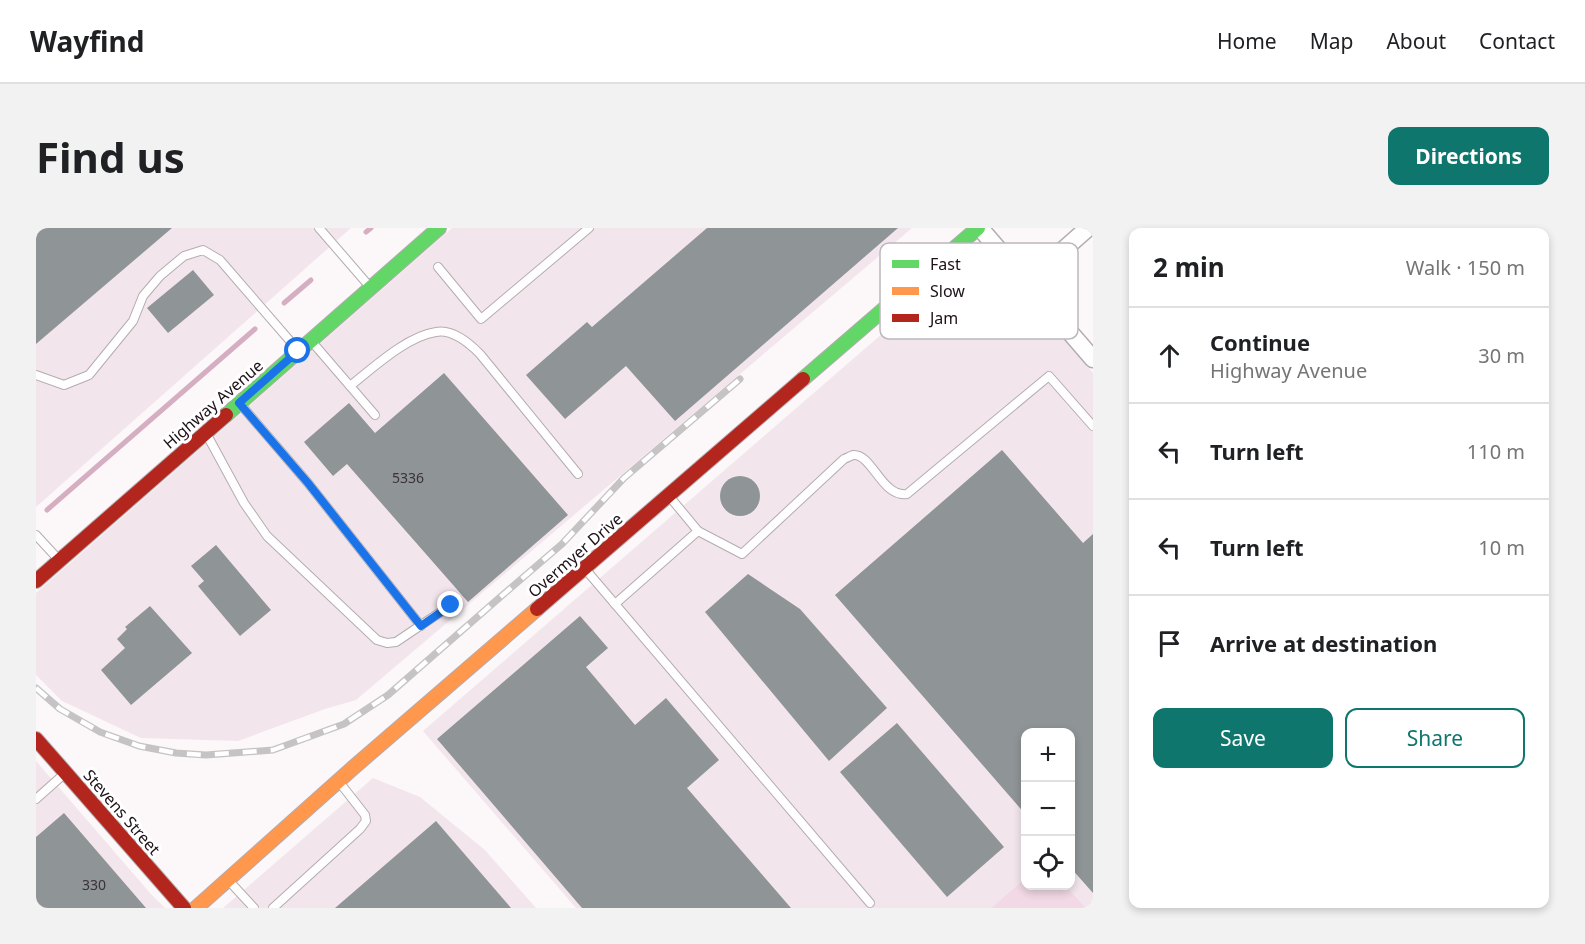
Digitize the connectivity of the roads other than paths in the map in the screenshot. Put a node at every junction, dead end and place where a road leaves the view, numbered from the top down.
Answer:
1 (319, 228) edge
2 (439, 228) edge
3 (589, 228) edge
4 (979, 228) edge
5 (1088, 228) edge
6 (962, 243) edge
7 (992, 243) edge
8 (1071, 243) edge
9 (438, 267) dead end
10 (371, 287) junction
11 (880, 314) edge
12 (1076, 339) edge
13 (310, 340) junction
14 (298, 351) junction
15 (1093, 359) edge
16 (36, 375) edge
17 (350, 386) junction
18 (239, 403) junction
19 (375, 415) dead end
20 (1093, 426) edge
21 (206, 432) junction
22 (578, 474) dead end
23 (669, 496) junction
24 (699, 531) junction
25 (36, 535) edge
26 (59, 561) junction
27 (585, 568) junction
28 (36, 580) edge
29 (615, 604) junction
30 (451, 605) dead end
31 (421, 626) junction
32 (36, 739) edge
33 (66, 773) junction
34 (338, 781) junction
35 (36, 799) edge
36 (227, 879) junction
37 (870, 903) dead end
38 (184, 908) edge
39 (195, 908) edge
40 (254, 908) edge
41 (273, 908) edge

1 - 10 lane
2 - 10 street, Highway Avenue
3 - 9 lane
4 - 6 street, Overmyer Drive
4 - 7 street
5 - 8 street
10 - 13 street, Highway Avenue
11 - 23 street, Overmyer Drive
12 - 15 street
13 - 14 street, Highway Avenue
13 - 17 lane
14 - 16 lane
14 - 18 street, Highway Avenue
17 - 19 lane
17 - 22 lane
18 - 21 street, Highway Avenue
18 - 31 lane
20 - 24 lane
21 - 26 street, Highway Avenue
21 - 31 lane
23 - 24 lane
23 - 27 street, Overmyer Drive
24 - 29 lane
25 - 26 lane
26 - 28 street, Highway Avenue
27 - 29 lane
27 - 34 street, Overmyer Drive
29 - 37 lane
30 - 31 lane
32 - 33 street, Stevens Street
33 - 35 lane
33 - 38 street, Stevens Street
34 - 36 street, Overmyer Drive
34 - 41 lane
36 - 39 street, Overmyer Drive
36 - 40 lane

